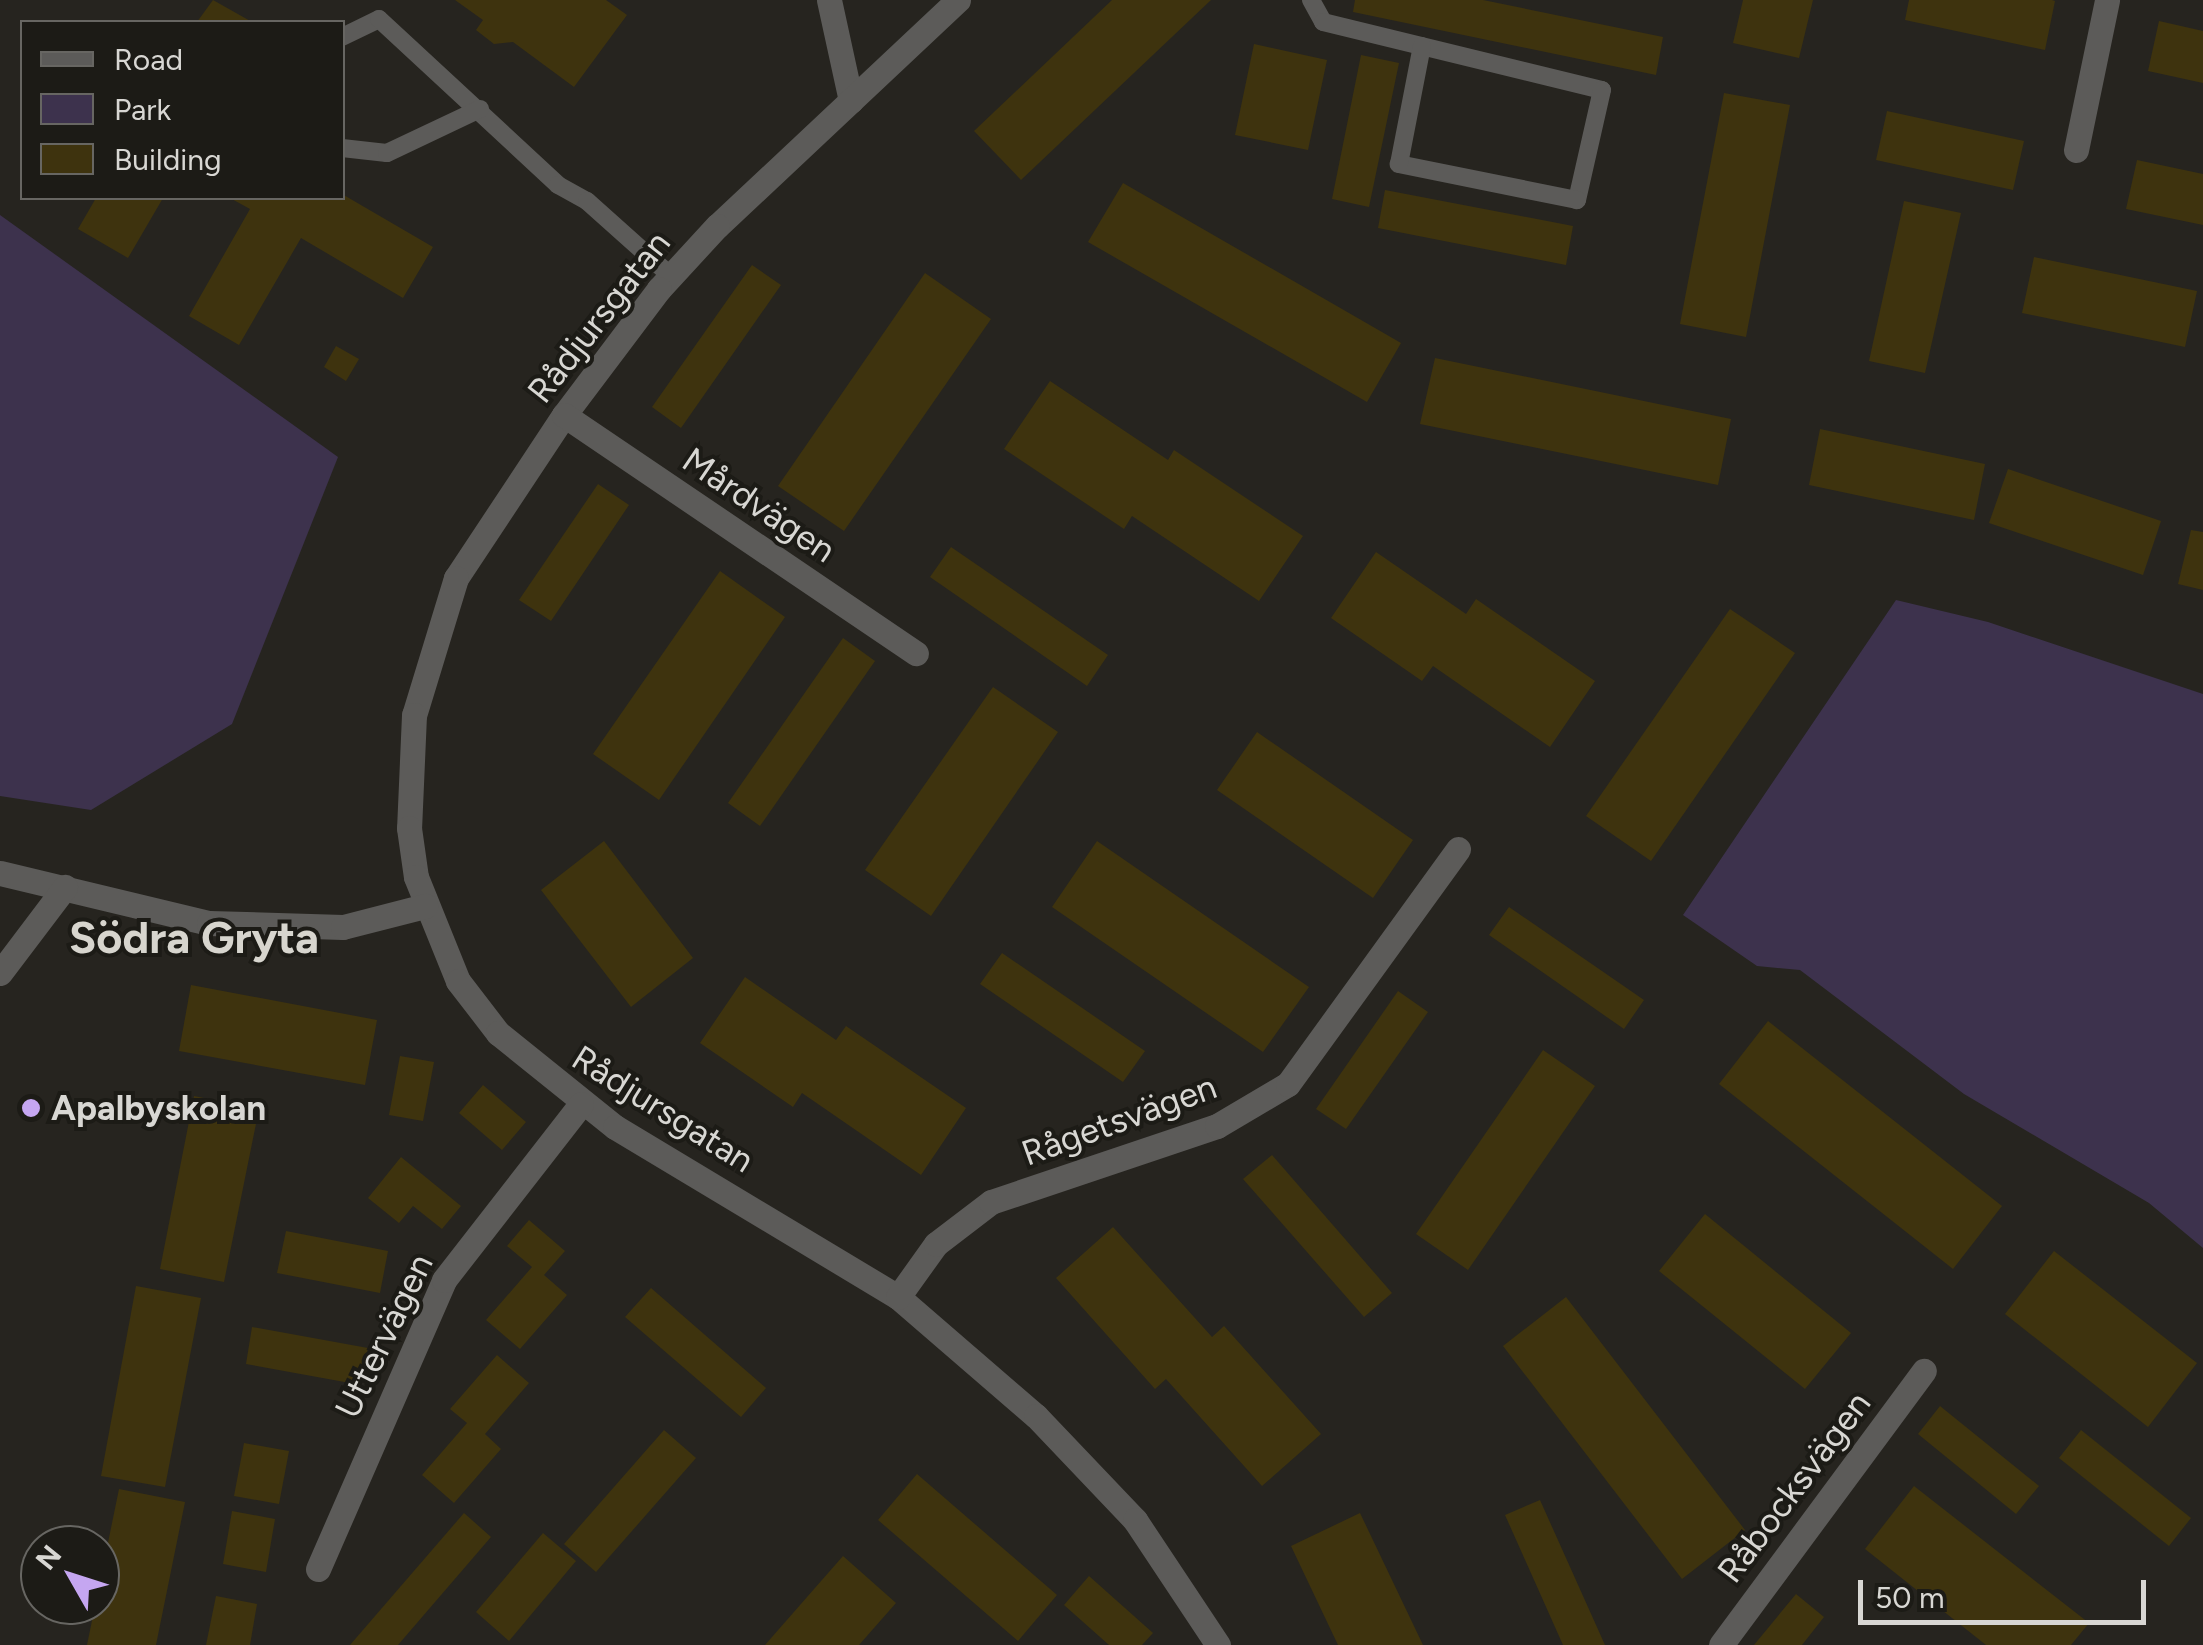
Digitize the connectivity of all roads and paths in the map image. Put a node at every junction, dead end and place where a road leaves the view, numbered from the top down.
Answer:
1 (829, 0) edge
2 (958, 0) edge
3 (1311, 0) edge
4 (2108, 0) edge
5 (345, 36) edge
6 (1422, 46) junction
7 (851, 102) junction
8 (480, 109) junction
9 (345, 148) edge
10 (2076, 150) dead end
11 (671, 276) junction
12 (564, 415) junction
13 (916, 652) dead end
14 (1458, 848) dead end
15 (0, 872) edge
16 (65, 887) junction
17 (424, 906) junction
18 (0, 973) edge
19 (581, 1104) junction
20 (898, 1297) junction
21 (1924, 1371) dead end
22 (318, 1569) dead end
23 (1218, 1645) edge
24 (1720, 1645) edge

1 - 7 street
2 - 7 street, Rådjursgatan
3 - 6 lane
4 - 10 street
5 - 8 lane
6 - 6 lane
7 - 11 street, Rådjursgatan
8 - 9 lane
8 - 11 lane
11 - 12 street, Rådjursgatan
12 - 13 street, Mårdvägen
12 - 17 street, Rådjursgatan
14 - 20 street, Rågetsvägen
15 - 16 street
16 - 17 street
16 - 18 street
17 - 19 street, Rådjursgatan
19 - 20 street, Rådjursgatan
19 - 22 street, Uttervägen
20 - 23 street, Rådjursgatan
21 - 24 street, Råbocksvägen

